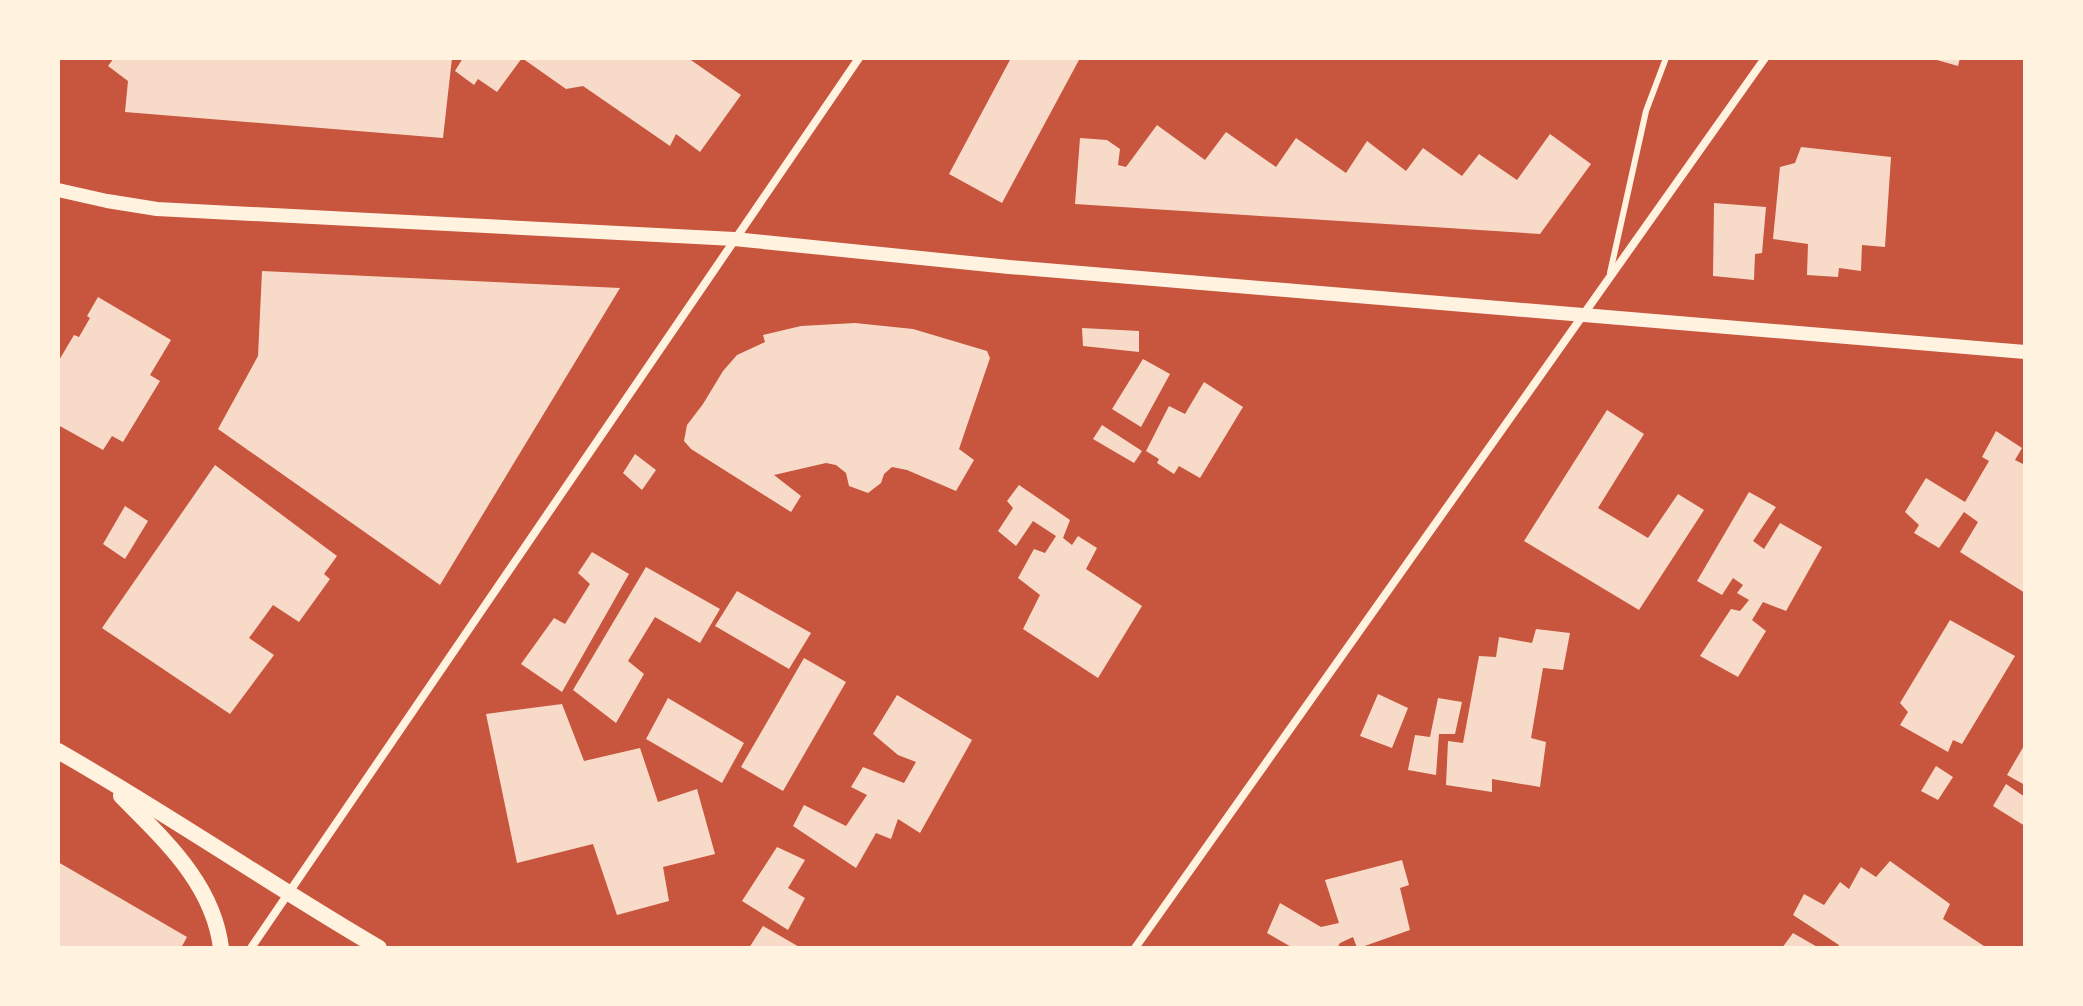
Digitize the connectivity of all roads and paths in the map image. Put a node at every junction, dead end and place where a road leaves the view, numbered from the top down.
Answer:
1 (859, 58) edge
2 (1666, 58) edge
3 (1765, 58) edge
4 (58, 190) edge
5 (734, 239) junction
6 (1609, 281) junction
7 (1584, 316) junction
8 (2025, 352) edge
9 (58, 751) edge
10 (101, 776) junction
11 (287, 895) junction
12 (221, 948) edge
13 (251, 948) edge
14 (379, 948) edge
15 (1135, 948) edge

1 - 5 street
2 - 6 lane
3 - 6 street
4 - 5 street
5 - 7 street
5 - 11 street
6 - 7 street
7 - 8 street
7 - 15 street
9 - 10 main road
10 - 11 main road
10 - 12 main road
11 - 13 street
11 - 14 main road

